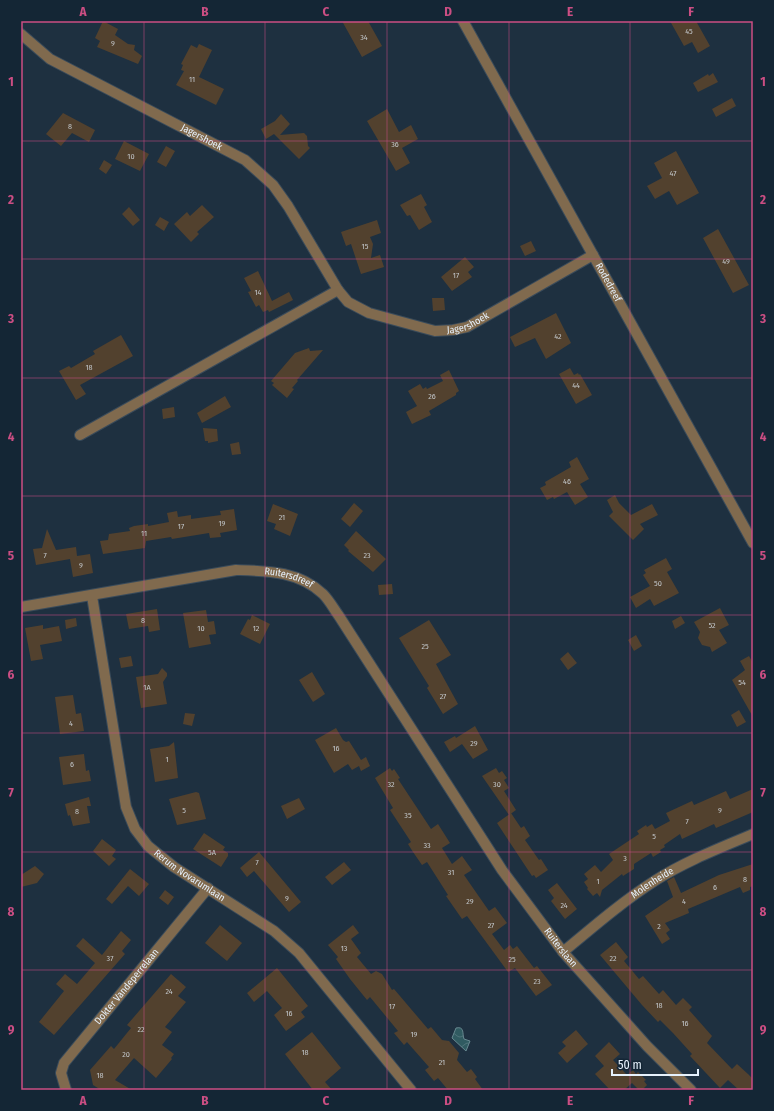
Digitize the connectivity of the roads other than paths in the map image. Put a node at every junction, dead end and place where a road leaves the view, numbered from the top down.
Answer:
1 (463, 21) edge
2 (21, 34) edge
3 (593, 255) junction
4 (338, 290) junction
5 (80, 435) dead end
6 (753, 543) edge
7 (92, 596) junction
8 (21, 607) edge
9 (450, 791) joint
10 (753, 834) edge
11 (208, 888) junction
12 (563, 952) junction
13 (66, 1090) edge
14 (411, 1090) edge
15 (691, 1090) edge

1 - 3 street, Rodedreef
2 - 4 street, Jagershoek
3 - 4 street, Jagershoek
3 - 6 street, Rodedreef
4 - 5 street
7 - 8 street, Ruitersdreef
7 - 9 street, Ruitersdreef
7 - 11 street, Rerum Novarumlaan
9 - 12 street, Ruiterslaan
10 - 12 street, Molenheide
11 - 13 street, Dokter Vandeperrelaan
11 - 14 street, Rerum Novarumlaan
12 - 15 street, Ruiterslaan

